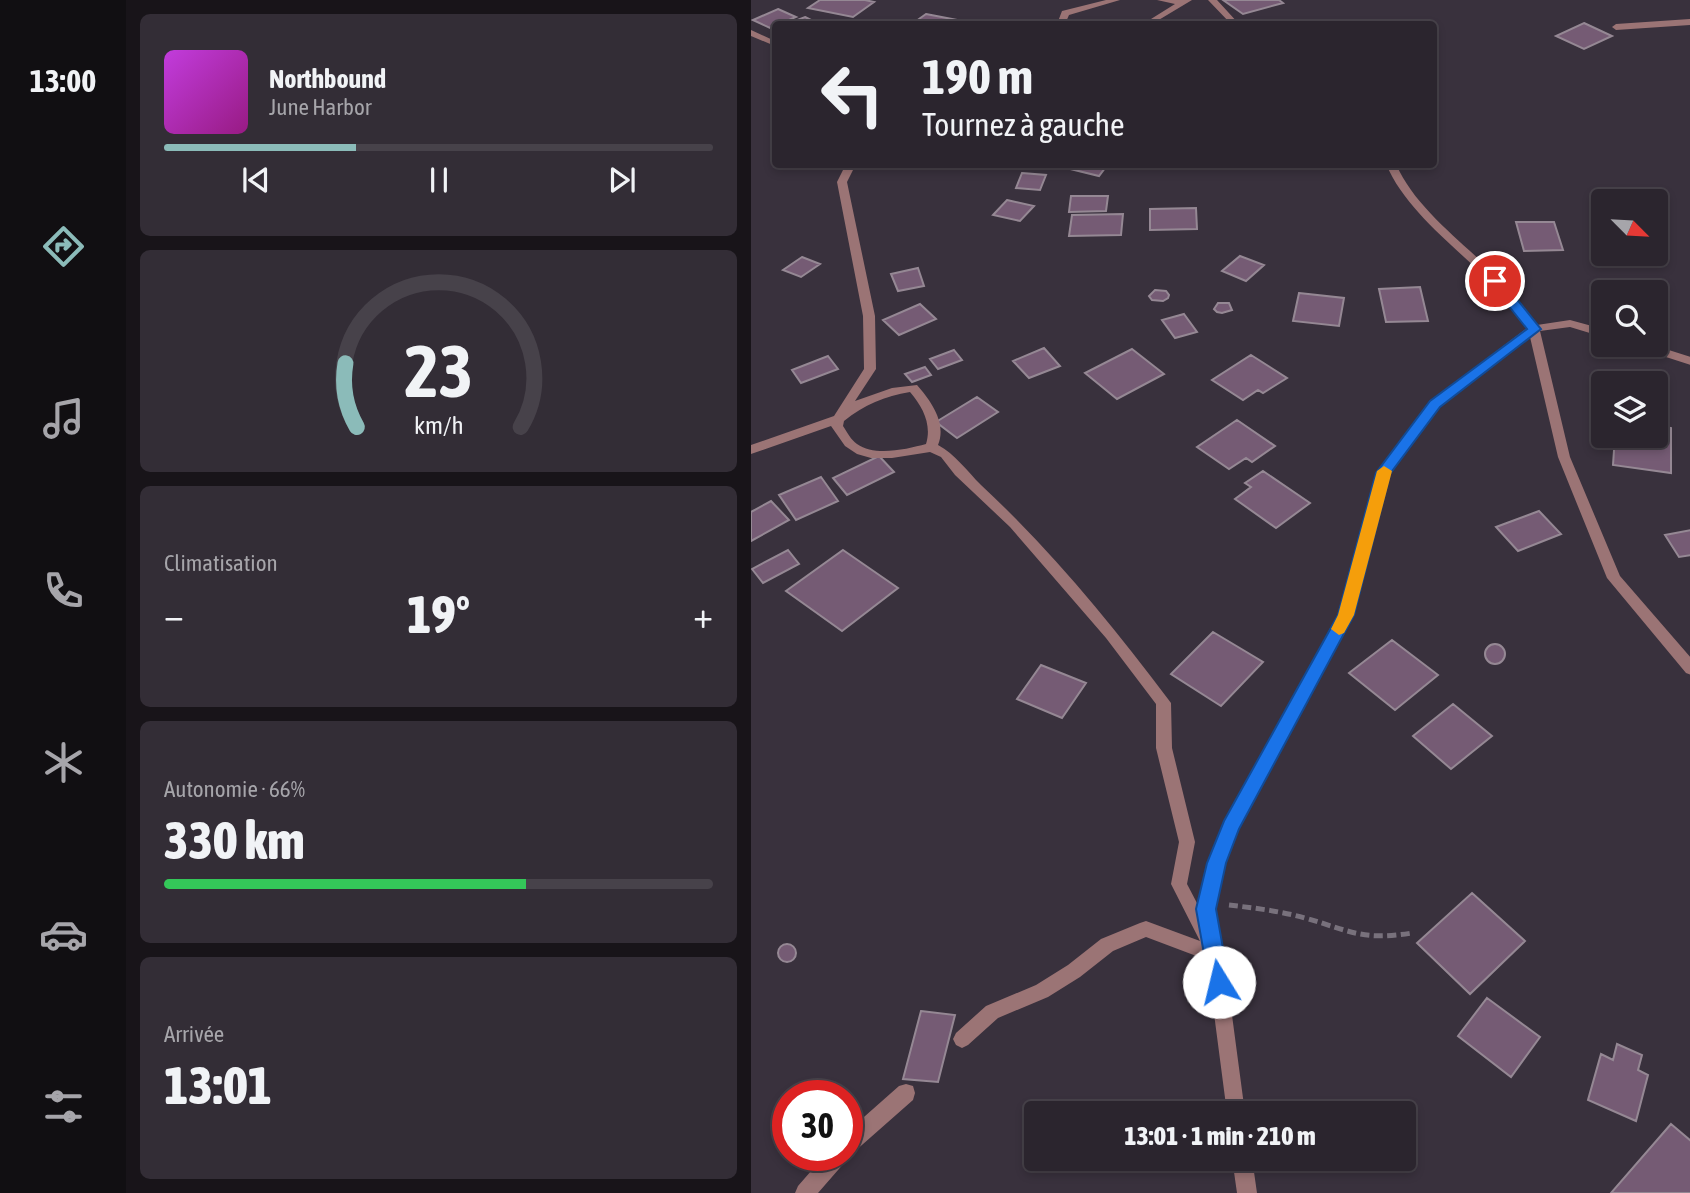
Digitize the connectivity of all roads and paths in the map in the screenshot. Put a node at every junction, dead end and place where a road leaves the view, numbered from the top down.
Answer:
1 (1116, 0) edge
2 (1161, 0) edge
3 (1212, 0) edge
4 (1185, 2) edge
5 (1062, 21) edge
6 (1152, 21) edge
7 (1234, 21) edge
8 (1690, 22) edge
9 (1616, 27) dead end
10 (751, 33) edge
11 (772, 43) edge
12 (849, 168) edge
13 (1393, 168) edge
14 (1534, 329) junction
15 (1591, 329) edge
16 (1668, 354) edge
17 (1690, 361) edge
18 (838, 419) junction
19 (931, 447) junction
20 (751, 450) edge
21 (1690, 669) edge
22 (1206, 909) junction
23 (1412, 933) dead end
24 (1215, 956) junction
25 (962, 1039) dead end
26 (906, 1093) dead end
27 (1234, 1101) edge
28 (863, 1130) edge
29 (824, 1171) edge
30 (1244, 1171) edge
31 (805, 1193) edge
32 (1247, 1193) edge

1 - 5 street
2 - 4 street
3 - 7 street
4 - 6 street
8 - 9 street
10 - 11 street
12 - 18 street
13 - 14 street
14 - 15 street
14 - 21 street
14 - 22 street
16 - 17 street
18 - 19 street
18 - 19 street
18 - 20 street
19 - 24 street
22 - 23 path
22 - 24 street
24 - 25 street
24 - 27 street
26 - 28 street
29 - 31 street
30 - 32 street

